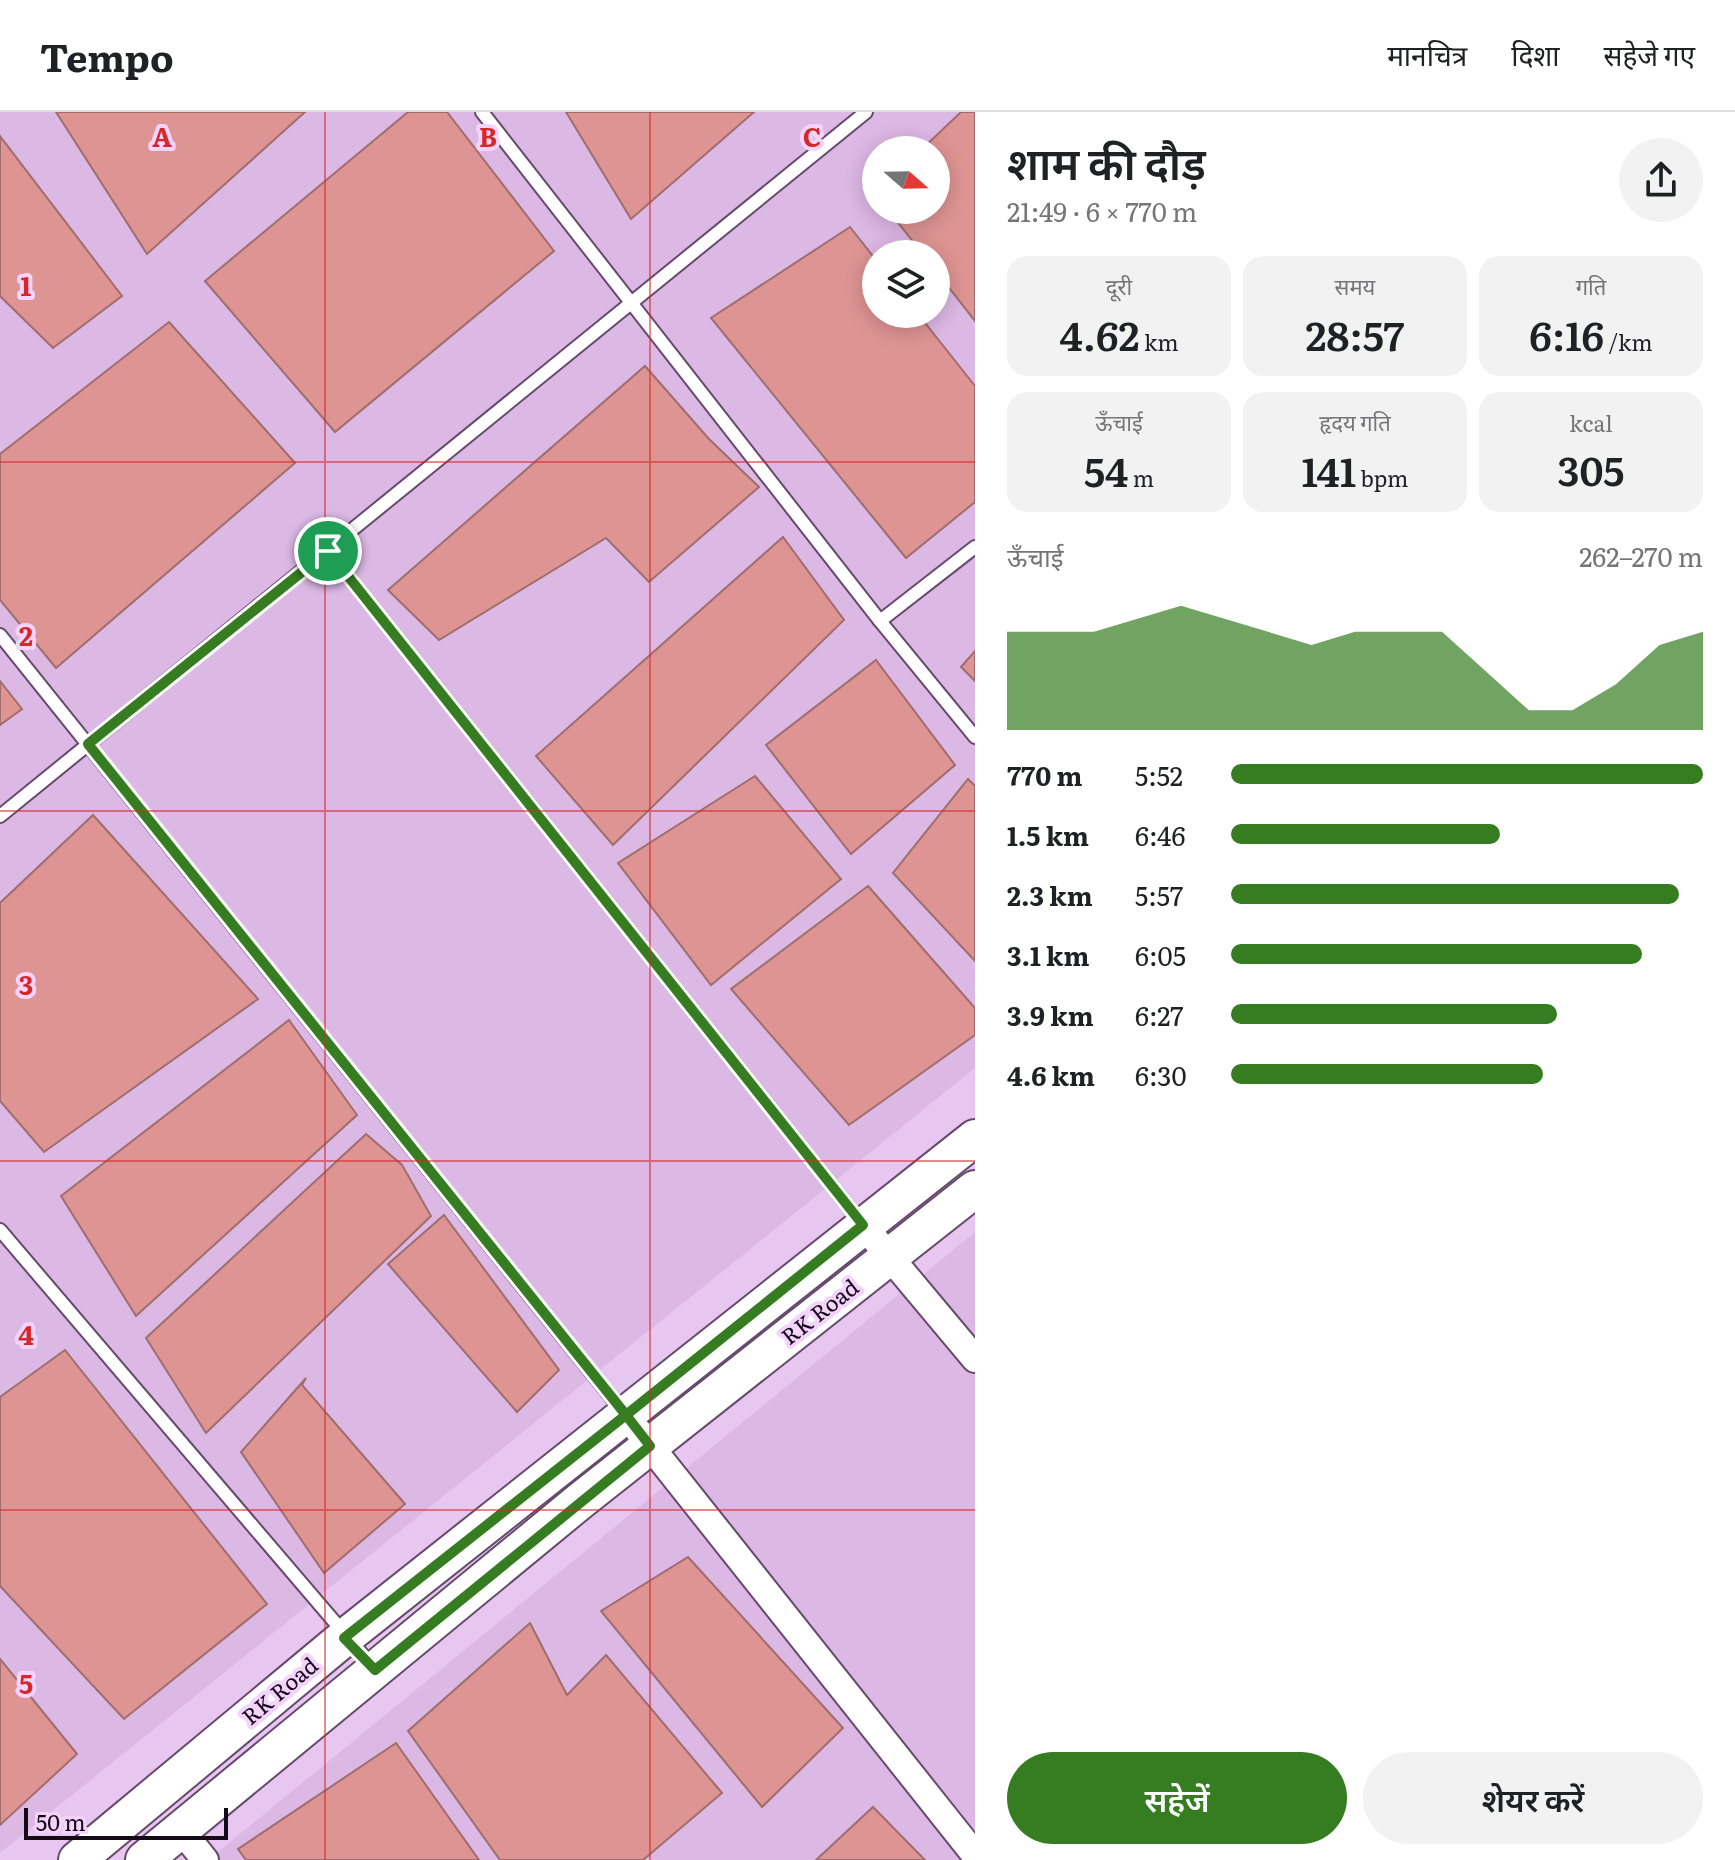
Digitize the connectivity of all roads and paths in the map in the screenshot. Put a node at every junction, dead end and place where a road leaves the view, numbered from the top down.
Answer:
1 (482, 112) edge
2 (866, 112) edge
3 (633, 305) junction
4 (975, 547) edge
5 (328, 551) junction
6 (880, 621) junction
7 (0, 635) edge
8 (975, 737) edge
9 (88, 744) junction
10 (0, 816) edge
11 (975, 1138) edge
12 (975, 1189) edge
13 (863, 1225) junction
14 (0, 1230) edge
15 (891, 1255) junction
16 (975, 1359) edge
17 (626, 1415) junction
18 (650, 1446) junction
19 (344, 1638) junction
20 (375, 1670) junction
21 (181, 1830) junction
22 (975, 1855) edge
23 (77, 1860) edge
24 (144, 1860) edge
25 (205, 1860) edge

1 - 3 lane
2 - 3 lane
3 - 5 lane
3 - 6 lane
4 - 6 lane
5 - 9 lane
5 - 13 lane
6 - 8 lane
7 - 9 lane
9 - 10 lane
9 - 17 lane
11 - 13 street, RK Road
12 - 15 street, RK Road
13 - 15 street
13 - 17 street, RK Road
14 - 19 lane
15 - 16 street
15 - 18 street, RK Road
17 - 18 street
17 - 19 street, RK Road
18 - 20 street, RK Road
18 - 22 street
19 - 20 lane
19 - 23 street, RK Road
20 - 21 street, RK Road
21 - 24 street, RK Road
21 - 25 street

